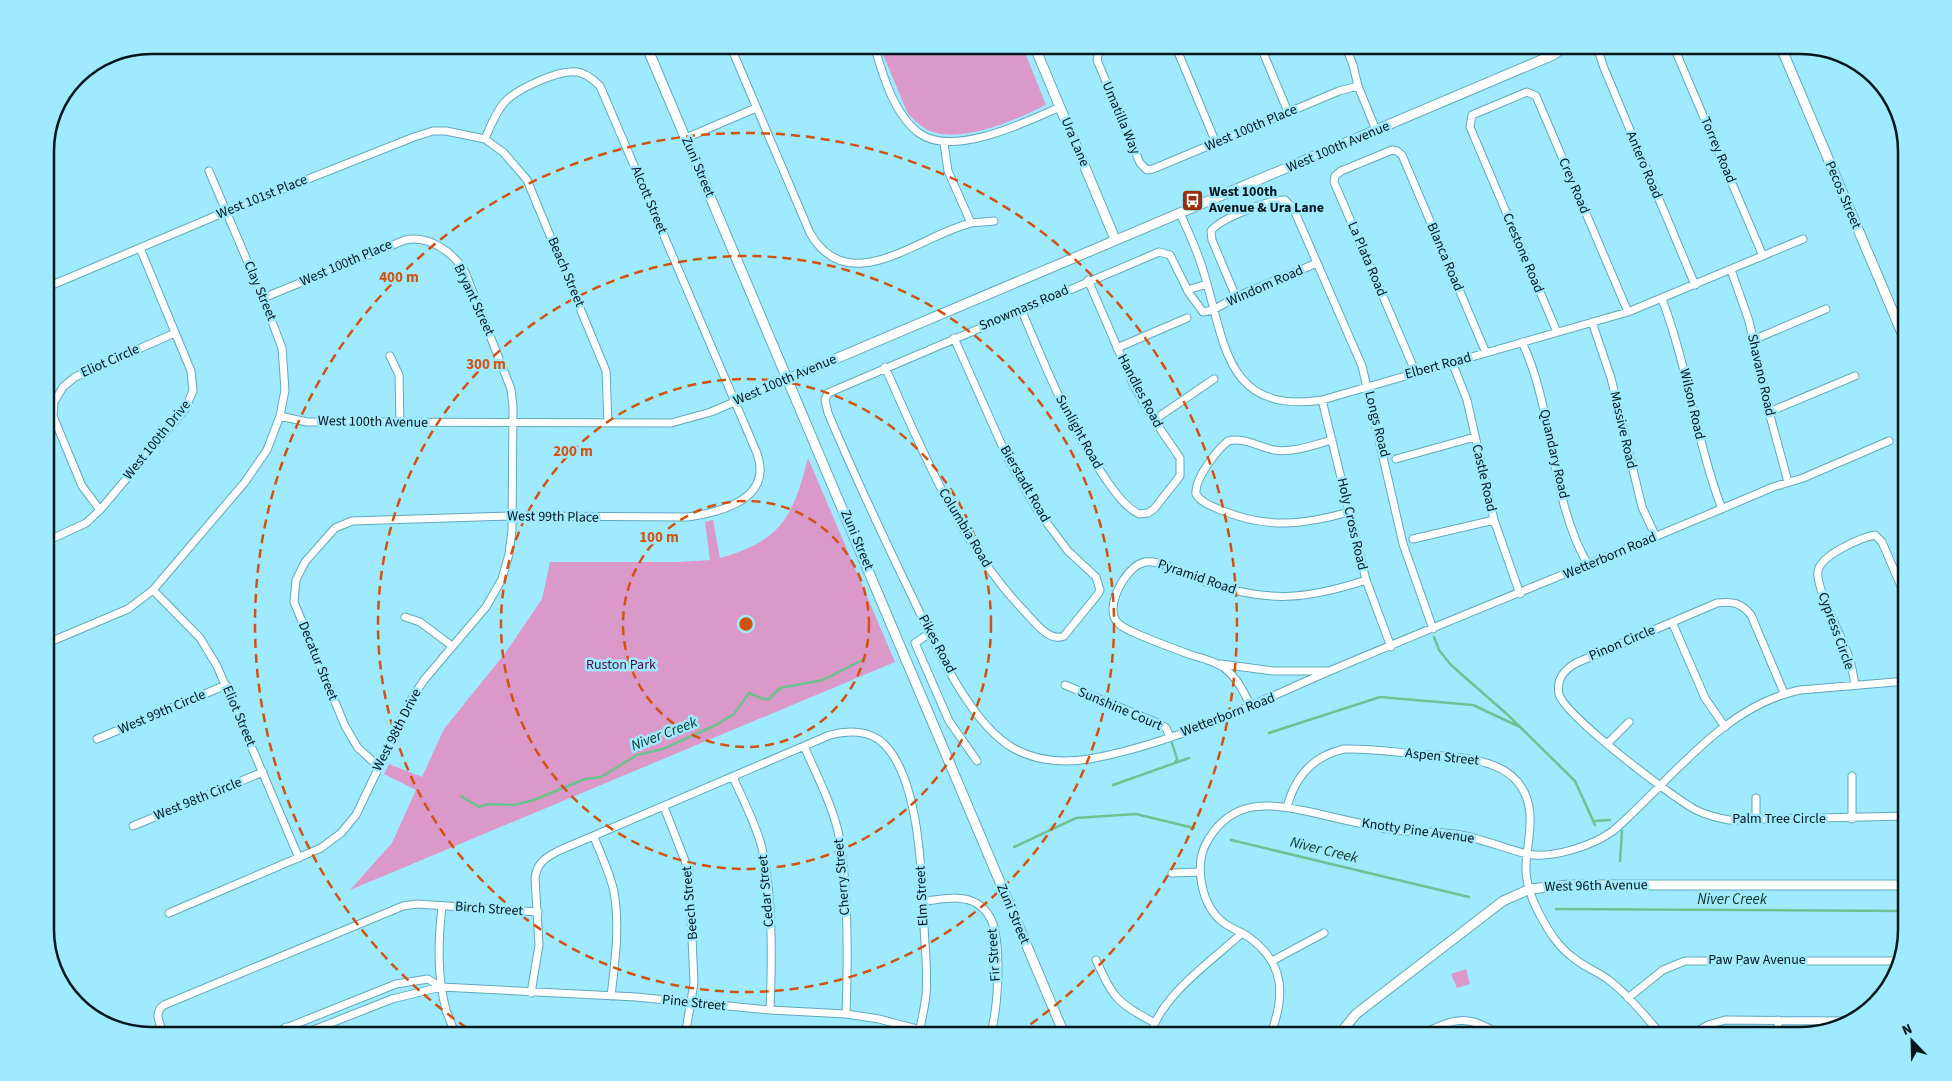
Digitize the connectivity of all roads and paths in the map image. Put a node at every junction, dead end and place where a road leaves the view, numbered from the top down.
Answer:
1 (650, 54) edge
2 (734, 54) edge
3 (878, 54) edge
4 (1038, 54) edge
5 (1098, 54) edge
6 (1179, 54) edge
7 (1264, 54) edge
8 (1349, 54) edge
9 (1554, 54) edge
10 (1599, 54) edge
11 (1677, 54) edge
12 (1784, 54) edge
13 (1358, 86) junction
14 (1060, 107) junction
15 (756, 108) junction
16 (1288, 112) junction
17 (1376, 130) junction
18 (686, 138) junction
19 (485, 139) junction
20 (944, 143) junction
21 (1216, 143) junction
22 (1364, 162) joint
23 (1145, 170) joint
24 (209, 171) dead end
25 (1489, 174) joint
26 (225, 212) junction
27 (1180, 213) junction
28 (994, 221) dead end
29 (971, 223) junction
30 (1116, 239) junction
31 (1802, 239) dead end
32 (430, 242) joint
33 (140, 248) junction
34 (1763, 256) junction
35 (1317, 263) junction
36 (1731, 270) junction
37 (1088, 280) junction
38 (54, 284) edge
39 (1207, 284) junction
40 (1696, 285) junction
41 (1187, 290) junction
42 (1236, 297) junction
43 (263, 298) junction
44 (1662, 298) junction
45 (1021, 309) junction
46 (1826, 309) dead end
47 (1213, 310) junction
48 (1628, 312) junction
49 (1187, 318) dead end
50 (1592, 322) junction
51 (1898, 324) edge
52 (175, 332) junction
53 (1557, 332) junction
54 (954, 338) junction
55 (1753, 340) junction
56 (1522, 342) junction
57 (1117, 348) junction
58 (1486, 353) junction
59 (390, 356) dead end
60 (1452, 362) junction
61 (885, 368) junction
62 (1415, 371) junction
63 (1855, 376) dead end
64 (788, 379) junction
65 (1214, 379) dead end
66 (1367, 386) junction
67 (826, 397) joint
68 (1322, 400) junction
69 (54, 402) edge
70 (734, 402) junction
71 (1769, 412) junction
72 (280, 416) junction
73 (54, 418) edge
74 (1154, 420) junction
75 (400, 423) junction
76 (608, 423) junction
77 (512, 425) junction
78 (1475, 437) junction
79 (1332, 440) junction
80 (1889, 441) dead end
81 (756, 451) joint
82 (1396, 459) dead end
83 (1788, 482) junction
84 (1165, 497) joint
85 (1722, 509) junction
86 (100, 510) junction
87 (1349, 512) junction
88 (512, 516) junction
89 (1494, 520) junction
90 (1656, 537) junction
91 (54, 538) edge
92 (1413, 539) dead end
93 (316, 549) joint
94 (1588, 565) junction
95 (1898, 579) edge
96 (1366, 580) junction
97 (153, 590) junction
98 (1520, 594) junction
99 (1082, 615) joint
100 (405, 617) dead end
101 (1672, 622) junction
102 (1433, 629) junction
103 (930, 632) junction
104 (54, 639) edge
105 (452, 646) junction
106 (1391, 647) junction
107 (1218, 664) junction
108 (1332, 671) junction
109 (1898, 682) edge
110 (226, 685) junction
111 (1065, 685) dead end
112 (1855, 685) junction
113 (1784, 693) junction
114 (1251, 707) junction
115 (1628, 722) dead end
116 (1725, 727) junction
117 (1170, 737) junction
118 (97, 739) dead end
119 (1150, 743) joint
120 (1608, 743) junction
121 (804, 746) junction
122 (977, 762) dead end
123 (378, 766) junction
124 (898, 766) joint
125 (262, 772) junction
126 (1852, 776) dead end
127 (733, 777) junction
128 (1661, 785) junction
129 (1756, 798) dead end
130 (664, 806) junction
131 (1286, 807) junction
132 (1898, 816) edge
133 (1756, 819) junction
134 (1852, 819) junction
135 (133, 826) dead end
136 (594, 837) junction
137 (1527, 854) junction
138 (298, 858) junction
139 (1200, 872) junction
140 (1172, 873) dead end
141 (1898, 885) edge
142 (1530, 889) junction
143 (923, 901) junction
144 (442, 906) junction
145 (538, 912) junction
146 (169, 913) dead end
147 (1242, 933) junction
148 (1324, 934) dead end
149 (1096, 960) dead end
150 (1893, 961) edge
151 (1272, 962) junction
152 (441, 987) junction
153 (531, 993) junction
154 (611, 996) junction
155 (355, 998) junction
156 (1628, 998) junction
157 (692, 1004) junction
158 (360, 1010) junction
159 (770, 1010) junction
160 (846, 1014) junction
161 (1778, 1020) junction
162 (1836, 1021) edge
163 (1154, 1023) junction
164 (162, 1027) edge
165 (286, 1027) edge
166 (319, 1027) edge
167 (452, 1027) edge
168 (687, 1027) edge
169 (910, 1027) edge
170 (920, 1027) edge
171 (992, 1027) edge
172 (1061, 1027) edge
173 (1153, 1027) edge
174 (1273, 1027) edge
175 (1345, 1027) edge
176 (1436, 1027) edge
177 (1486, 1027) edge
178 (1654, 1027) edge
179 (1705, 1027) edge
180 (1778, 1027) edge

1 - 18 street, Zuni Street
2 - 15 street
3 - 20 street
4 - 14 street, Ura Lane
5 - 23 street, Umatilla Way
6 - 21 street
7 - 16 street
8 - 13 street
9 - 17 street, West 100th Avenue
10 - 40 street, Antero Road
11 - 34 street, Torrey Road
12 - 51 street, Pecos Street
13 - 16 street, West 100th Place
13 - 17 street
14 - 20 street
14 - 30 street, Ura Lane
15 - 18 street
15 - 29 street
16 - 21 street, West 100th Place
17 - 27 street, West 100th Avenue
18 - 64 street, Zuni Street
19 - 26 street, West 101st Place
19 - 70 street, Alcott Street
19 - 76 street, Beach Street
20 - 29 street
21 - 23 street, West 100th Place
22 - 58 street, Blanca Road
22 - 62 street, La Plata Road
24 - 26 street, Clay Street
25 - 48 street, Crey Road
25 - 53 street, Crestone Road
26 - 33 street, West 101st Place
26 - 43 street, Clay Street
27 - 30 street, West 100th Avenue
27 - 39 street, Elbert Road
28 - 29 street
30 - 64 street, West 100th Avenue
31 - 34 street, Elbert Road
32 - 43 street, West 100th Place
32 - 77 street, Bryant Street
33 - 38 street, West 101st Place
33 - 52 street, West 100th Drive
34 - 36 street, Elbert Road
35 - 42 street, Windom Road
35 - 42 street, Longs Road
35 - 66 street, Longs Road
36 - 40 street, Elbert Road
36 - 55 street, Shavano Road
37 - 41 street, Snowmass Road
37 - 45 street, Snowmass Road
37 - 57 street, Handles Road
39 - 41 street
39 - 47 street, Elbert Road
40 - 44 street, Elbert Road
41 - 47 street, Snowmass Road
42 - 47 street, Windom Road
43 - 72 street, Clay Street
44 - 48 street, Elbert Road
44 - 85 street, Wilson Road
45 - 54 street, Snowmass Road
45 - 84 street, Sunlight Road
46 - 55 street
47 - 68 street, Elbert Road
48 - 50 street, Elbert Road
49 - 57 street
50 - 53 street, Elbert Road
50 - 90 street, Massive Road
52 - 69 street, Eliot Circle
52 - 86 street, West 100th Drive
53 - 56 street, Elbert Road
54 - 61 street, Snowmass Road
54 - 99 street, Bierstadt Road
55 - 71 street, Shavano Road
56 - 58 street, Elbert Road
56 - 94 street, Quandary Road
57 - 74 street, Handles Road
58 - 60 street, Elbert Road
59 - 75 street
60 - 62 street, Elbert Road
60 - 78 street, Castle Road
61 - 67 street, Snowmass Road
61 - 99 street, Columbia Road
62 - 66 street, Elbert Road
63 - 71 street
64 - 70 street, West 100th Avenue
64 - 172 street, Zuni Street
65 - 74 street
66 - 68 street, Elbert Road
66 - 102 street, Longs Road
67 - 103 street, Pikes Road
68 - 79 street, Holy Cross Road
70 - 76 street, West 100th Avenue
70 - 81 street, Alcott Street
71 - 83 street, Shavano Road
72 - 75 street, West 100th Avenue
72 - 97 street
73 - 86 street, Eliot Circle
74 - 84 street, Handles Road
75 - 77 street, West 100th Avenue
76 - 77 street, West 100th Avenue
77 - 88 street, West 98th Drive
78 - 82 street
78 - 89 street, Castle Road
79 - 87 street, Holy Cross Road
79 - 87 street
80 - 83 street, Wetterborn Road
81 - 88 street, West 99th Place
83 - 85 street, Wetterborn Road
85 - 90 street, Wetterborn Road
86 - 91 street, West 100th Drive
87 - 96 street, Holy Cross Road
88 - 93 street, West 99th Place
88 - 105 street, West 98th Drive
89 - 92 street
89 - 98 street, Castle Road
90 - 94 street, Wetterborn Road
93 - 123 street, Decatur Street
94 - 98 street, Wetterborn Road
95 - 112 street, Cypress Circle
96 - 106 street, Holy Cross Road
96 - 107 street, Pyramid Road
97 - 104 street
97 - 110 street, Eliot Street
98 - 102 street, Wetterborn Road
100 - 105 street
101 - 113 street, Pinon Circle
101 - 116 street
101 - 120 street, Pinon Circle
102 - 106 street, Wetterborn Road
103 - 119 street, Pikes Road
103 - 122 street
105 - 123 street, West 98th Drive
106 - 108 street, Wetterborn Road
107 - 108 street, Wetterborn Road
107 - 114 street, Pyramid Road
108 - 114 street, Wetterborn Road
109 - 112 street, Knotty Pine Avenue
110 - 118 street, West 99th Circle
110 - 125 street, Eliot Street
111 - 117 street, Sunshine Court
112 - 113 street, Knotty Pine Avenue
113 - 116 street, Knotty Pine Avenue
114 - 117 street, Wetterborn Road
115 - 120 street
116 - 128 street, Knotty Pine Avenue
117 - 119 street, Wetterborn Road
120 - 128 street, Pinon Circle
121 - 124 street, Birch Street
121 - 127 street, Birch Street
121 - 160 street, Cherry Street
123 - 138 street, West 98th Drive
124 - 143 street, Elm Street
125 - 135 street, West 98th Circle
125 - 138 street, Eliot Street
126 - 134 street
127 - 130 street, Birch Street
127 - 159 street, Cedar Street
128 - 133 street, Palm Tree Circle
128 - 137 street, Knotty Pine Avenue
129 - 133 street
130 - 136 street, Birch Street
130 - 157 street, Beech Street
131 - 137 street, Knotty Pine Avenue
131 - 137 street, Aspen Street
131 - 139 street, Knotty Pine Avenue
132 - 134 street, Palm Tree Circle
133 - 134 street, Palm Tree Circle
136 - 145 street, Birch Street
136 - 154 street
137 - 142 street, Aspen Street
138 - 146 street, West 98th Drive
139 - 140 street
139 - 147 street, Knotty Pine Avenue
141 - 142 street, West 96th Avenue
142 - 156 street, Aspen Street
142 - 175 street, West 96th Avenue
143 - 170 street, Elm Street
143 - 171 street, Fir Street
144 - 145 street, Birch Street
144 - 152 street
144 - 164 street, Birch Street
145 - 153 street
147 - 151 street, Knotty Pine Avenue
147 - 163 street
148 - 151 street
149 - 163 street
150 - 156 street, Paw Paw Avenue
151 - 174 street, Knotty Pine Avenue
152 - 153 street, Pine Street
152 - 155 street, Pine Street
152 - 158 street, Pine Street
152 - 167 street
153 - 154 street, Pine Street
154 - 157 street, Pine Street
155 - 158 street
155 - 165 street, Pine Street
156 - 178 street, Aspen Street
157 - 159 street, Pine Street
157 - 168 street, Beech Street
158 - 166 street, Pine Street
159 - 160 street, Pine Street
160 - 169 street, Pine Street
161 - 162 street
161 - 179 street
161 - 180 street
163 - 173 street
176 - 177 street

